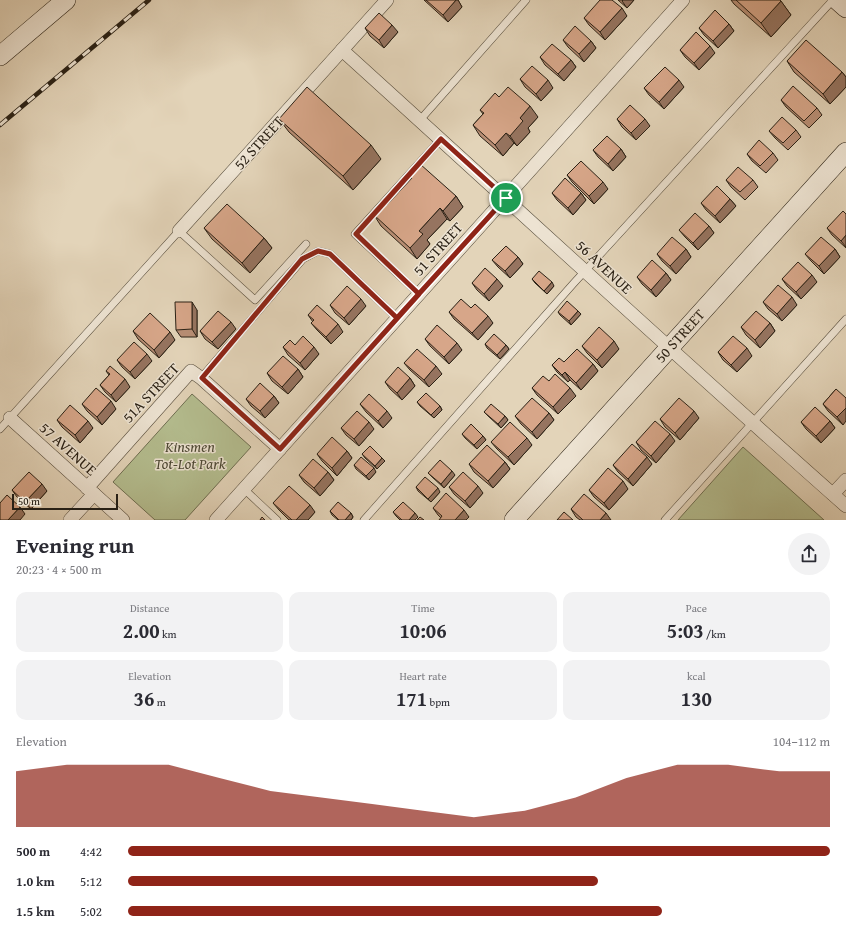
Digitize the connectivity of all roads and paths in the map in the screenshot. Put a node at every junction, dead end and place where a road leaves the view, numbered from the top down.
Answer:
1 (66, 0) edge
2 (386, 0) edge
3 (526, 0) edge
4 (683, 0) edge
5 (833, 0) edge
6 (837, 0) edge
7 (846, 8) edge
8 (342, 50) junction
9 (0, 56) edge
10 (420, 120) junction
11 (441, 139) junction
12 (846, 152) edge
13 (506, 198) junction
14 (179, 231) junction
15 (306, 244) dead end
16 (586, 271) junction
17 (419, 294) junction
18 (397, 318) junction
19 (846, 319) edge
20 (669, 348) junction
21 (202, 378) junction
22 (10, 418) junction
23 (753, 423) junction
24 (0, 429) edge
25 (280, 449) junction
26 (846, 480) edge
27 (244, 489) junction
28 (91, 491) junction
29 (833, 494) junction
30 (846, 506) edge
31 (70, 520) edge
32 (123, 520) edge
33 (216, 520) edge
34 (277, 520) edge
35 (364, 520) edge
36 (514, 520) edge
37 (665, 520) edge

1 - 9 street
2 - 8 street, 52 STREET
3 - 10 lane
4 - 13 street, 51 STREET
5 - 16 lane
6 - 7 street
8 - 10 street, 56 AVENUE
8 - 14 street, 52 STREET
10 - 11 street, 56 AVENUE
11 - 13 street, 56 AVENUE
11 - 17 lane
12 - 20 street, 50 STREET
13 - 16 street, 56 AVENUE
13 - 17 street, 51 STREET
14 - 15 lane
14 - 22 lane
16 - 20 street, 56 AVENUE
16 - 35 lane
17 - 18 street, 51 STREET
18 - 21 lane
18 - 25 street, 51 STREET
19 - 23 lane
20 - 23 street, 56 AVENUE
20 - 36 street, 50 STREET
21 - 25 street, 51A STREET
21 - 28 street, 51A STREET
22 - 24 lane
22 - 28 street, 57 AVENUE
23 - 29 street, 56 AVENUE
23 - 37 lane
25 - 27 street, 51 STREET
26 - 29 street
27 - 33 street, 51 STREET
27 - 34 lane
28 - 31 street
28 - 32 street, 57 AVENUE
29 - 30 street, 56 AVENUE

